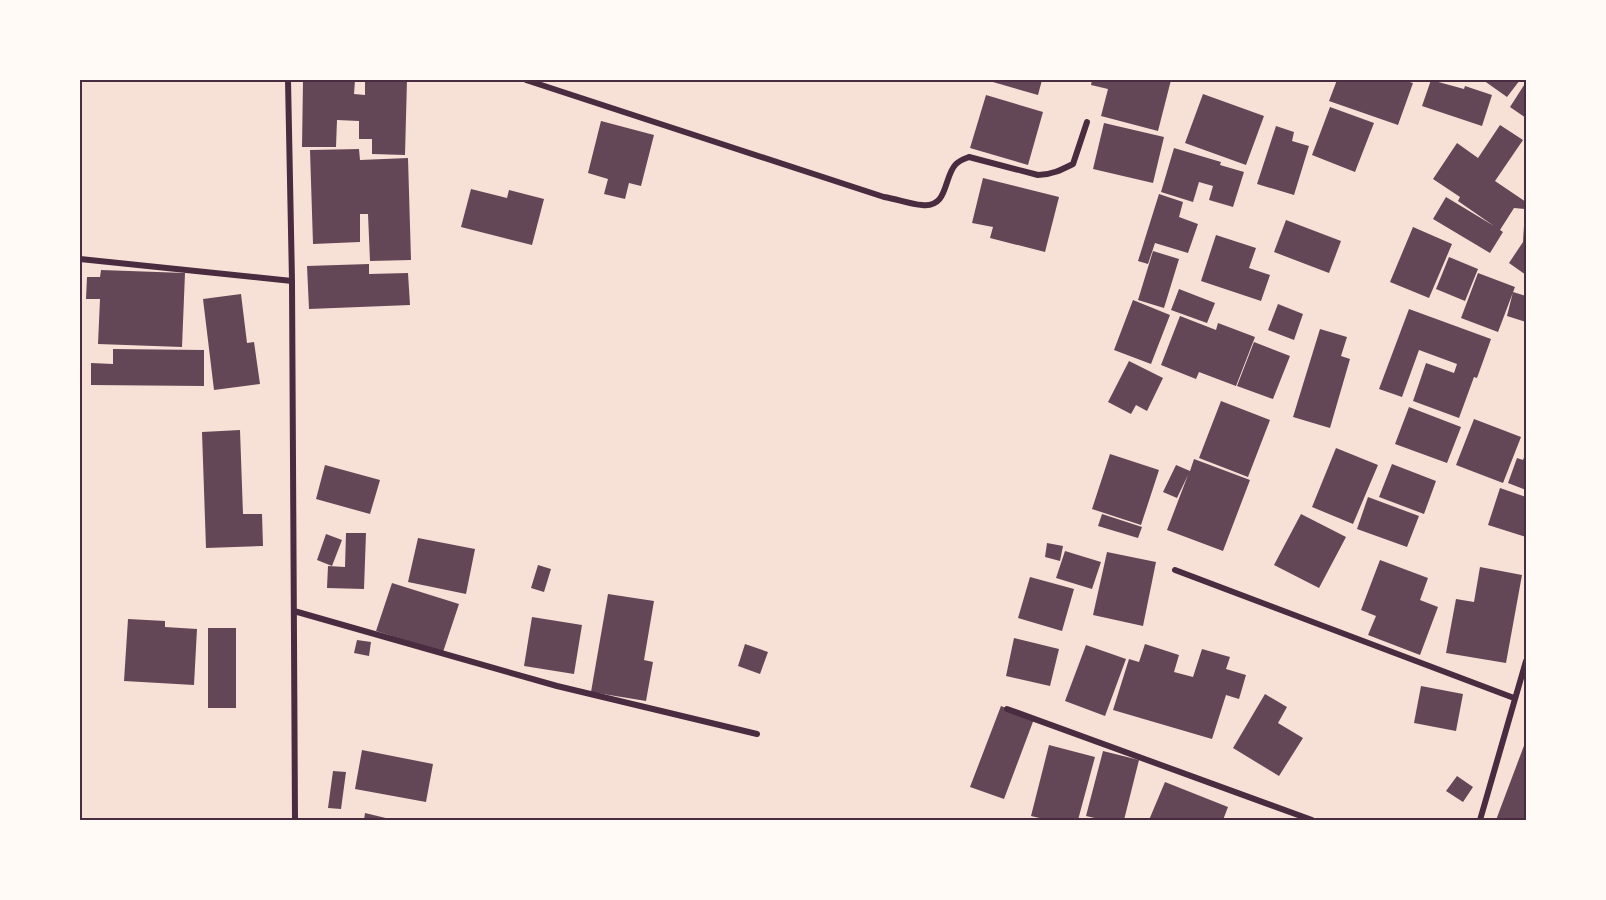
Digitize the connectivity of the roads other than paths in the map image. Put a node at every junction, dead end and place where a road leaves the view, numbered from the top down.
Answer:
1 (288, 80) edge
2 (525, 80) edge
3 (1087, 122) dead end
4 (80, 259) edge
5 (292, 281) junction
6 (1175, 570) dead end
7 (294, 611) junction
8 (1527, 661) edge
9 (1514, 698) junction
10 (1007, 709) dead end
11 (757, 734) dead end
12 (295, 820) edge
13 (1312, 820) edge
14 (1480, 820) edge

1 - 5 street
2 - 3 street
4 - 5 street
5 - 7 street
6 - 9 street
7 - 11 street
7 - 12 street
8 - 9 street
9 - 14 street
10 - 13 street

